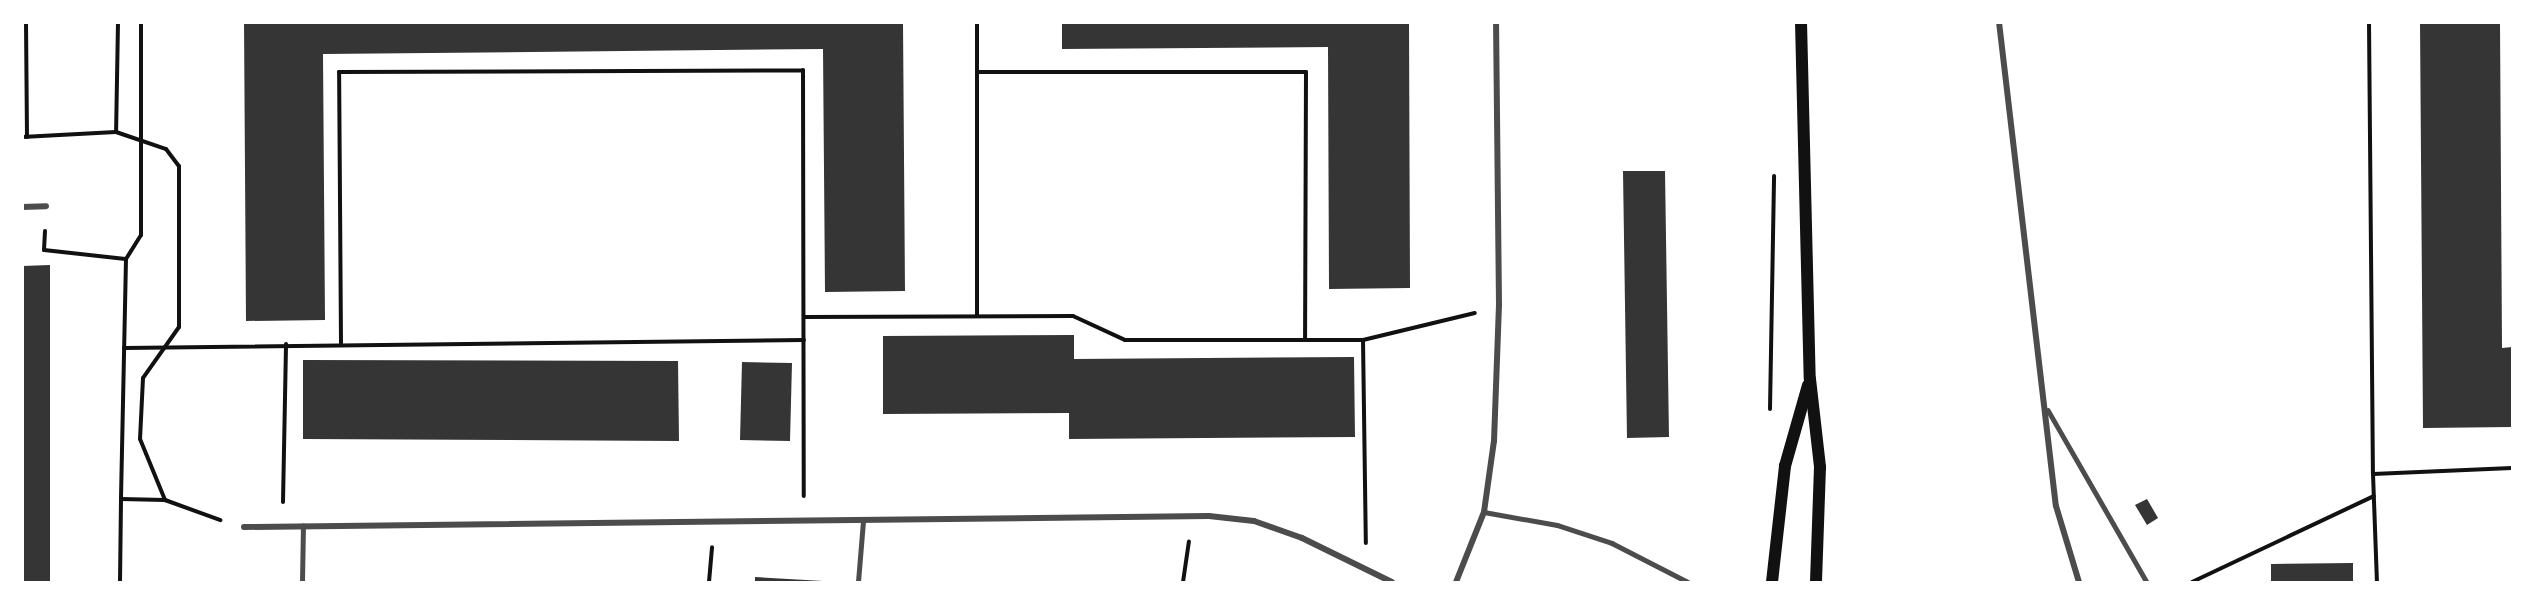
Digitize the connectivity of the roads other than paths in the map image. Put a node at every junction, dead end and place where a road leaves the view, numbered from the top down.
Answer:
1 (1496, 22) edge
2 (1801, 22) edge
3 (1999, 22) edge
4 (46, 206) road end
5 (22, 207) edge
6 (1810, 378) junction
7 (2048, 410) junction
8 (1484, 512) junction
9 (863, 521) junction
10 (303, 526) junction
11 (244, 527) road end
12 (302, 582) edge
13 (858, 582) edge
14 (1392, 582) edge
15 (1456, 582) edge
16 (1688, 582) edge
17 (1772, 582) edge
18 (1816, 582) edge
19 (2079, 582) edge
20 (2146, 582) edge

1 - 8 street
2 - 6 main road
3 - 7 street
4 - 5 street
6 - 17 main road
6 - 18 main road
7 - 19 street
7 - 20 lane
8 - 15 street
8 - 16 lane
9 - 10 street
9 - 13 lane
9 - 14 street
10 - 11 street
10 - 12 lane

